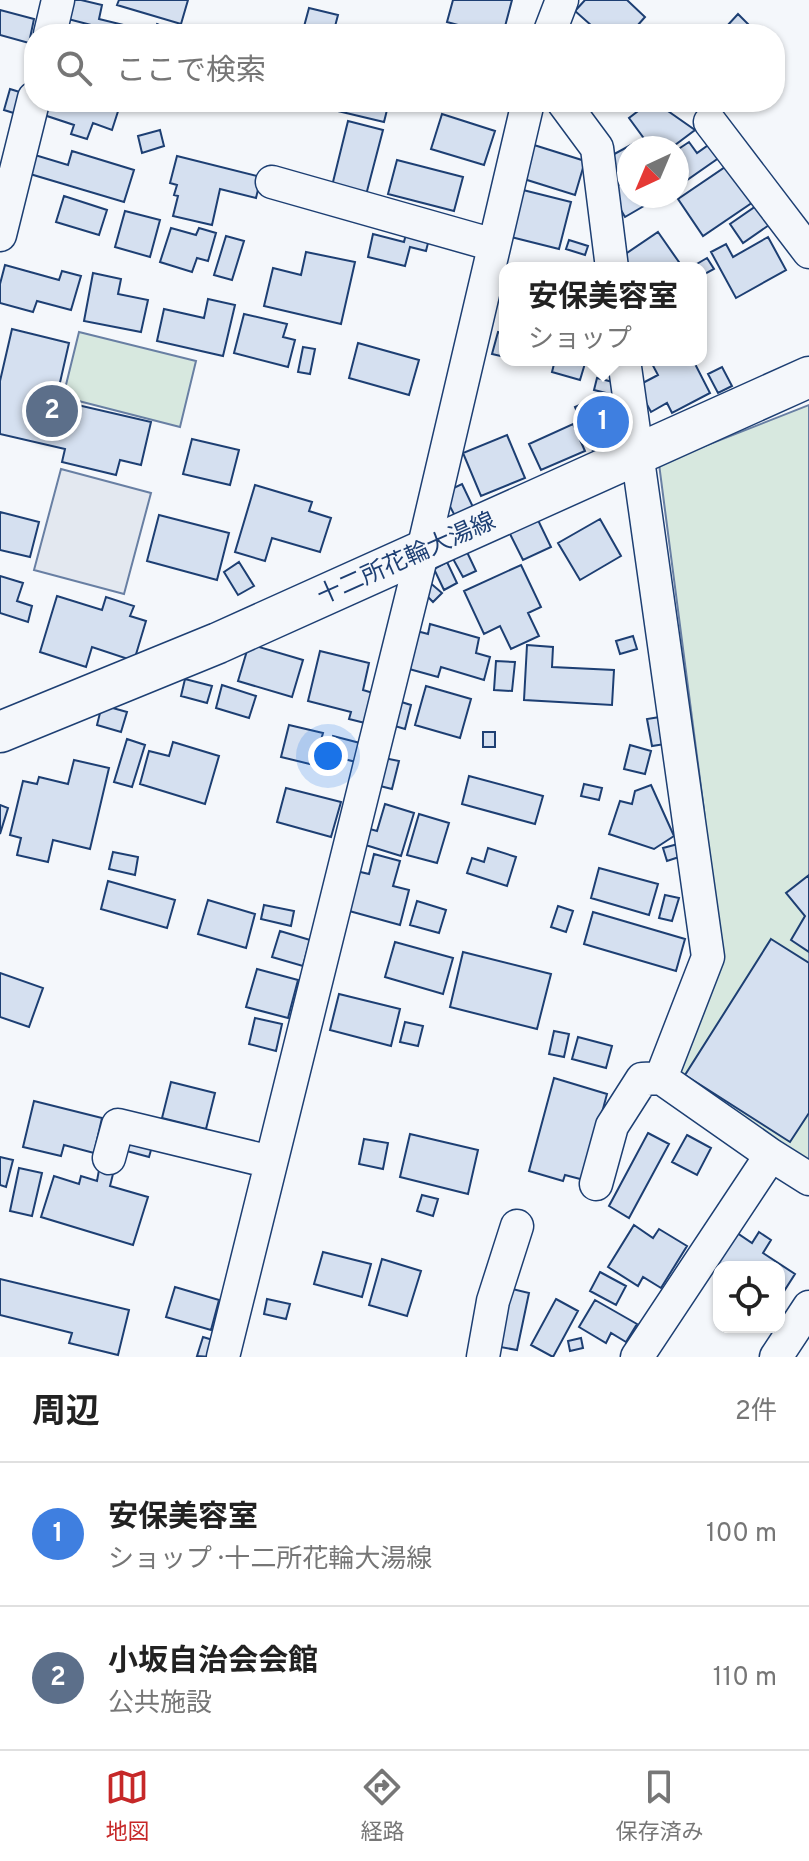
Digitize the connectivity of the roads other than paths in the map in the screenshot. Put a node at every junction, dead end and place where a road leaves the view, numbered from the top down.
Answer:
1 (58, 0) edge
2 (562, 0) edge
3 (52, 24) edge
4 (553, 24) edge
5 (31, 112) edge
6 (526, 112) edge
7 (570, 112) edge
8 (710, 122) dead end
9 (272, 182) dead end
10 (0, 235) edge
11 (494, 245) junction
12 (809, 252) edge
13 (611, 262) edge
14 (625, 366) edge
15 (809, 377) edge
16 (637, 455) junction
17 (423, 550) junction
18 (0, 732) edge
19 (661, 1078) junction
20 (771, 1155) junction
21 (109, 1158) dead end
22 (271, 1162) junction
23 (809, 1179) edge
24 (596, 1184) dead end
25 (517, 1226) dead end
26 (809, 1307) edge
27 (223, 1357) edge
28 (483, 1357) edge
29 (637, 1357) edge
30 (776, 1357) edge

1 - 3 street
2 - 4 street
5 - 10 street
6 - 11 street
7 - 13 street
8 - 12 street
9 - 11 street
11 - 17 street
14 - 16 street
15 - 16 main road, 十二所花輪大湯線
16 - 17 main road, 十二所花輪大湯線
16 - 19 street
17 - 18 main road, 十二所花輪大湯線
17 - 22 street
19 - 20 street
19 - 24 street
20 - 23 street
20 - 29 street
21 - 22 street
22 - 27 street
25 - 28 street
26 - 30 street

